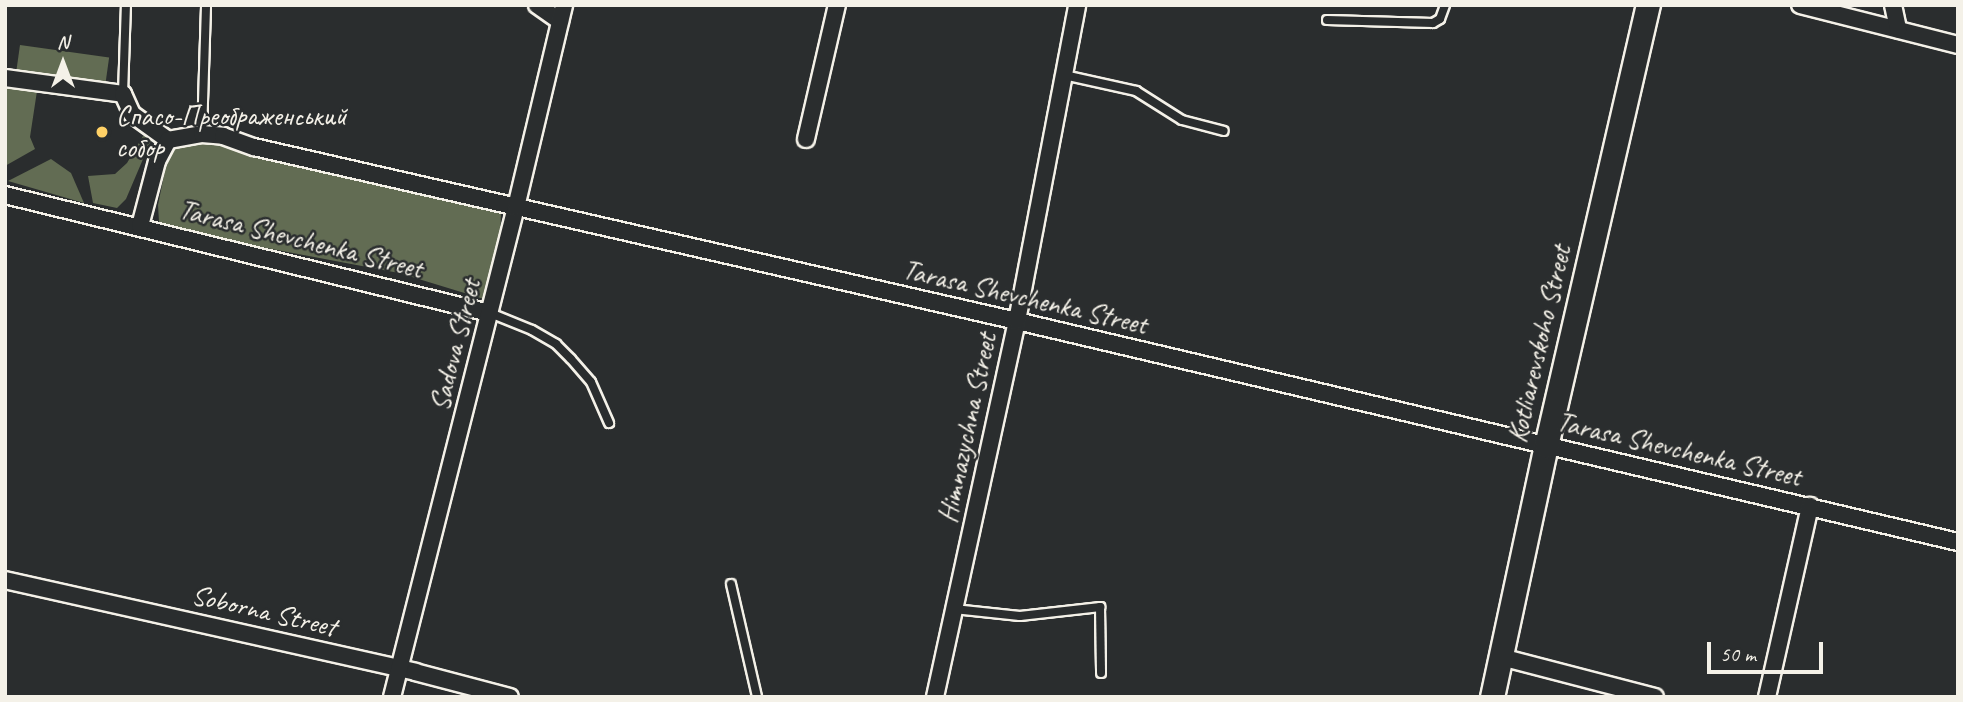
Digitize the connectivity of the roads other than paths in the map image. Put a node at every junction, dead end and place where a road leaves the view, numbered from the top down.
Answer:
1 (126, 5) edge
2 (206, 5) edge
3 (537, 5) edge
4 (836, 5) edge
5 (1077, 5) edge
6 (1445, 5) edge
7 (1648, 5) edge
8 (1800, 5) edge
9 (1893, 5) edge
10 (562, 13) edge
11 (1327, 20) dead end
12 (1898, 30) junction
13 (1958, 45) edge
14 (1064, 75) junction
15 (5, 78) edge
16 (123, 94) junction
17 (1224, 131) dead end
18 (202, 134) junction
19 (806, 139) dead end
20 (168, 140) junction
21 (5, 195) edge
22 (516, 207) junction
23 (140, 226) junction
24 (490, 313) junction
25 (1017, 321) junction
26 (609, 423) dead end
27 (1546, 446) junction
28 (1810, 506) junction
29 (1958, 542) edge
30 (5, 580) edge
31 (731, 584) dead end
32 (954, 610) junction
33 (1500, 657) junction
34 (399, 669) junction
35 (1101, 673) dead end
36 (393, 697) edge
37 (510, 697) edge
38 (757, 697) edge
39 (935, 697) edge
40 (1492, 697) edge
41 (1655, 697) edge
42 (1767, 697) edge

1 - 16 lane
2 - 18 lane
3 - 10 street
4 - 19 street
5 - 14 street, Himnazychna Street
6 - 11 lane
7 - 27 main road, Kotliarevskoho Street
8 - 12 street
9 - 12 street
10 - 22 street, Sadova Street
12 - 13 street
14 - 17 lane
14 - 25 street, Himnazychna Street
15 - 16 street
16 - 20 street
18 - 20 street, Tarasa Shevchenka Street
18 - 22 street, Tarasa Shevchenka Street
20 - 23 street, Tarasa Shevchenka Street
21 - 23 street, Tarasa Shevchenka Street
22 - 24 street, Sadova Street
22 - 25 street, Tarasa Shevchenka Street
23 - 24 street, Tarasa Shevchenka Street
24 - 26 lane
24 - 34 street, Sadova Street
25 - 27 street, Tarasa Shevchenka Street
25 - 32 street, Himnazychna Street
27 - 28 street, Tarasa Shevchenka Street
27 - 33 main road, Kotliarevskoho Street
28 - 29 street, Tarasa Shevchenka Street
28 - 42 street
30 - 34 street, Soborna Street
31 - 38 lane
32 - 35 lane
32 - 39 street, Himnazychna Street
33 - 40 main road, Kotliarevskoho Street
33 - 41 street
34 - 36 street, Sadova Street
34 - 37 street, Soborna Street

